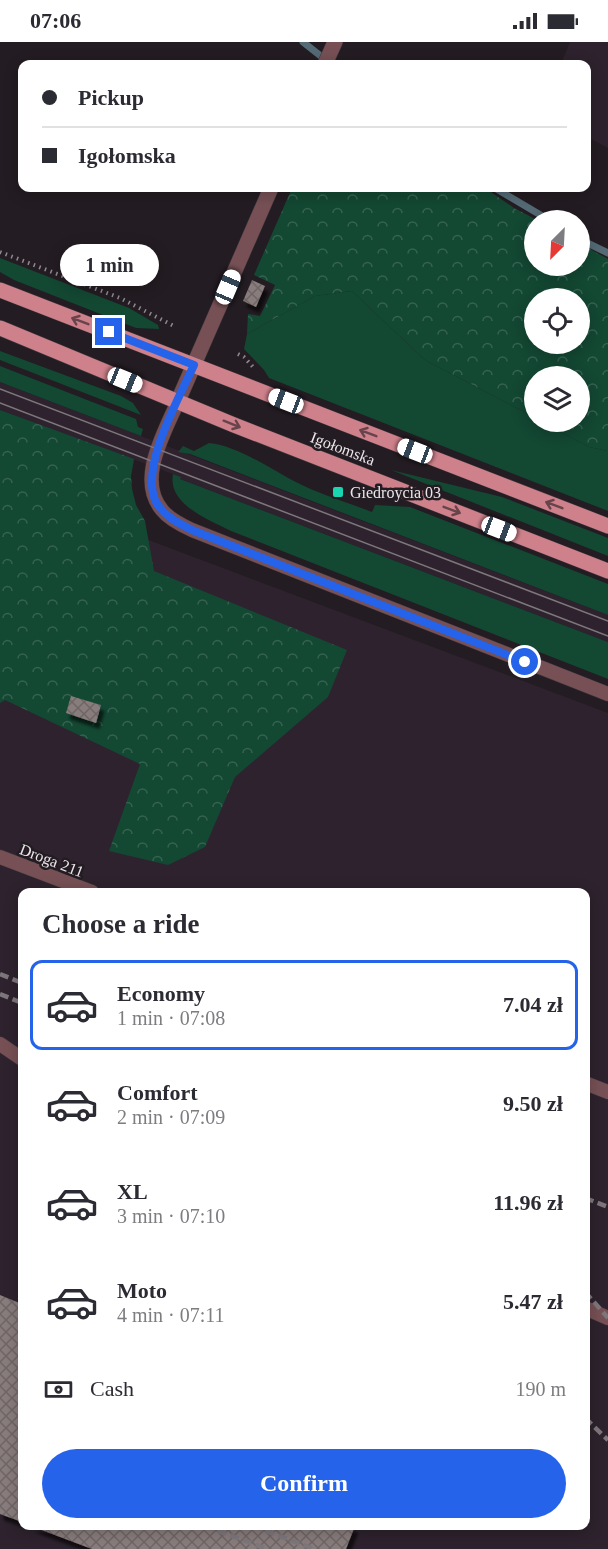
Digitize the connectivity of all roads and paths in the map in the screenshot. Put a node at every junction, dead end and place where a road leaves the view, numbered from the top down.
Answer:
1 (335, 42) edge
2 (327, 60) edge
3 (269, 192) edge
4 (0, 252) edge
5 (0, 290) edge
6 (174, 327) dead end
7 (0, 328) edge
8 (238, 354) dead end
9 (194, 365) junction
10 (256, 369) dead end
11 (178, 401) junction
12 (608, 526) edge
13 (608, 571) edge
14 (608, 694) edge
15 (0, 857) edge
16 (81, 888) edge
17 (0, 1044) edge
18 (18, 1056) edge
19 (590, 1085) edge
20 (608, 1092) edge
21 (590, 1310) edge
22 (608, 1318) edge

1 - 2 street
3 - 9 street
4 - 6 path
9 -> 5 main road, Igołomska
7 - 11 main road, Igołomska
8 - 10 path
9 - 11 street
12 -> 9 main road, Igołomska
11 -> 13 main road, Igołomska
11 - 14 lane
15 - 16 lane, Droga 211
17 - 18 lane
19 - 20 lane
21 - 22 lane

